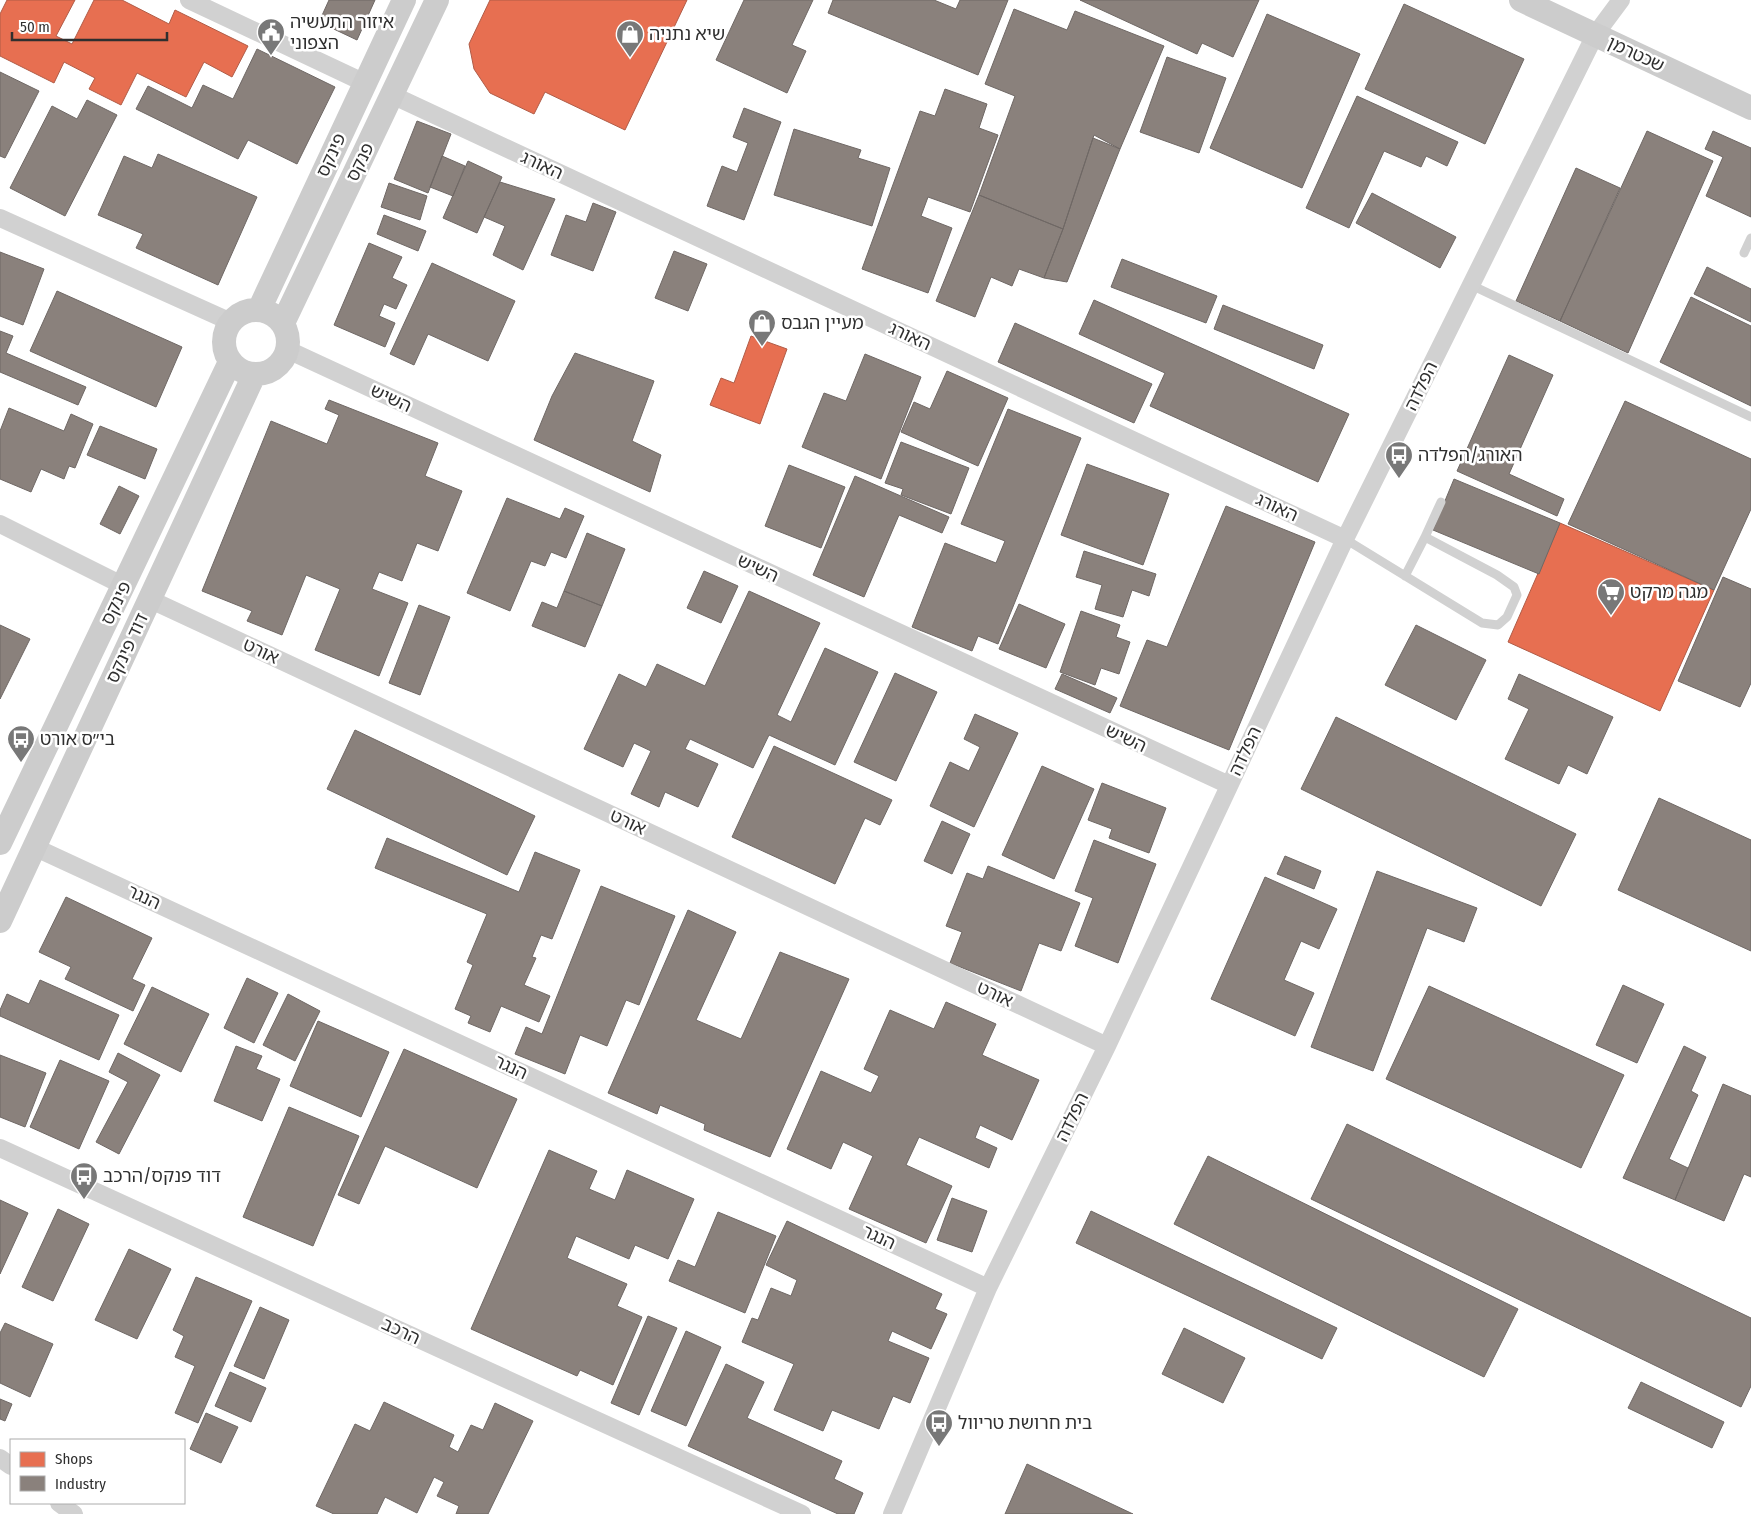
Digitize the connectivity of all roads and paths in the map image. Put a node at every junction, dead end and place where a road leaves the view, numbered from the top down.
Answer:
1 (189, 0) edge
2 (404, 0) edge
3 (437, 0) edge
4 (1521, 0) edge
5 (1621, 0) edge
6 (1595, 35) junction
7 (365, 83) junction
8 (392, 95) junction
9 (1751, 108) edge
10 (0, 218) edge
11 (1751, 238) edge
12 (1744, 253) dead end
13 (1471, 285) junction
14 (258, 310) junction
15 (231, 322) junction
16 (283, 323) junction
17 (288, 350) junction
18 (230, 362) junction
19 (254, 375) junction
20 (1751, 417) edge
21 (1441, 502) dead end
22 (0, 524) edge
23 (1425, 537) junction
24 (1346, 538) junction
25 (1405, 576) junction
26 (124, 586) junction
27 (149, 599) junction
28 (1229, 785) junction
29 (0, 843) edge
30 (34, 847) junction
31 (0, 922) edge
32 (1107, 1046) junction
33 (0, 1148) edge
34 (988, 1288) junction
35 (60, 1504) edge
36 (74, 1514) edge
37 (802, 1514) edge
38 (892, 1514) edge

1 - 7 street
2 - 7 street, פינקס
3 - 8 street, פנקס
4 - 6 street, שכטרמן
5 - 6 street, הפלדה
6 - 9 street, שכטרמן
6 - 13 street, הפלדה
7 - 14 street, פינקס
8 - 16 street, פנקס
8 - 24 street, האורג
10 - 15 street
11 - 12 lane
13 - 20 lane
13 - 24 street, הפלדה
14 - 15 street
14 - 16 street
15 - 18 street
16 - 17 street
17 - 19 street
17 - 28 street, השיש
18 - 19 street
18 - 26 street, פינקס
19 - 27 street, דוד פינקס
21 - 23 lane
22 - 26 street
23 - 25 lane
23 - 25 lane
24 - 25 lane
24 - 28 street, הפלדה
26 - 29 street, פינקס
27 - 30 street, דוד פינקס
27 - 32 street, אורט
28 - 32 street, הפלדה
30 - 31 street, דוד פינקס
30 - 34 street, הנגר
32 - 34 street, הפלדה
33 - 37 street, הרכב
34 - 38 street, הפלדה
35 - 36 street

